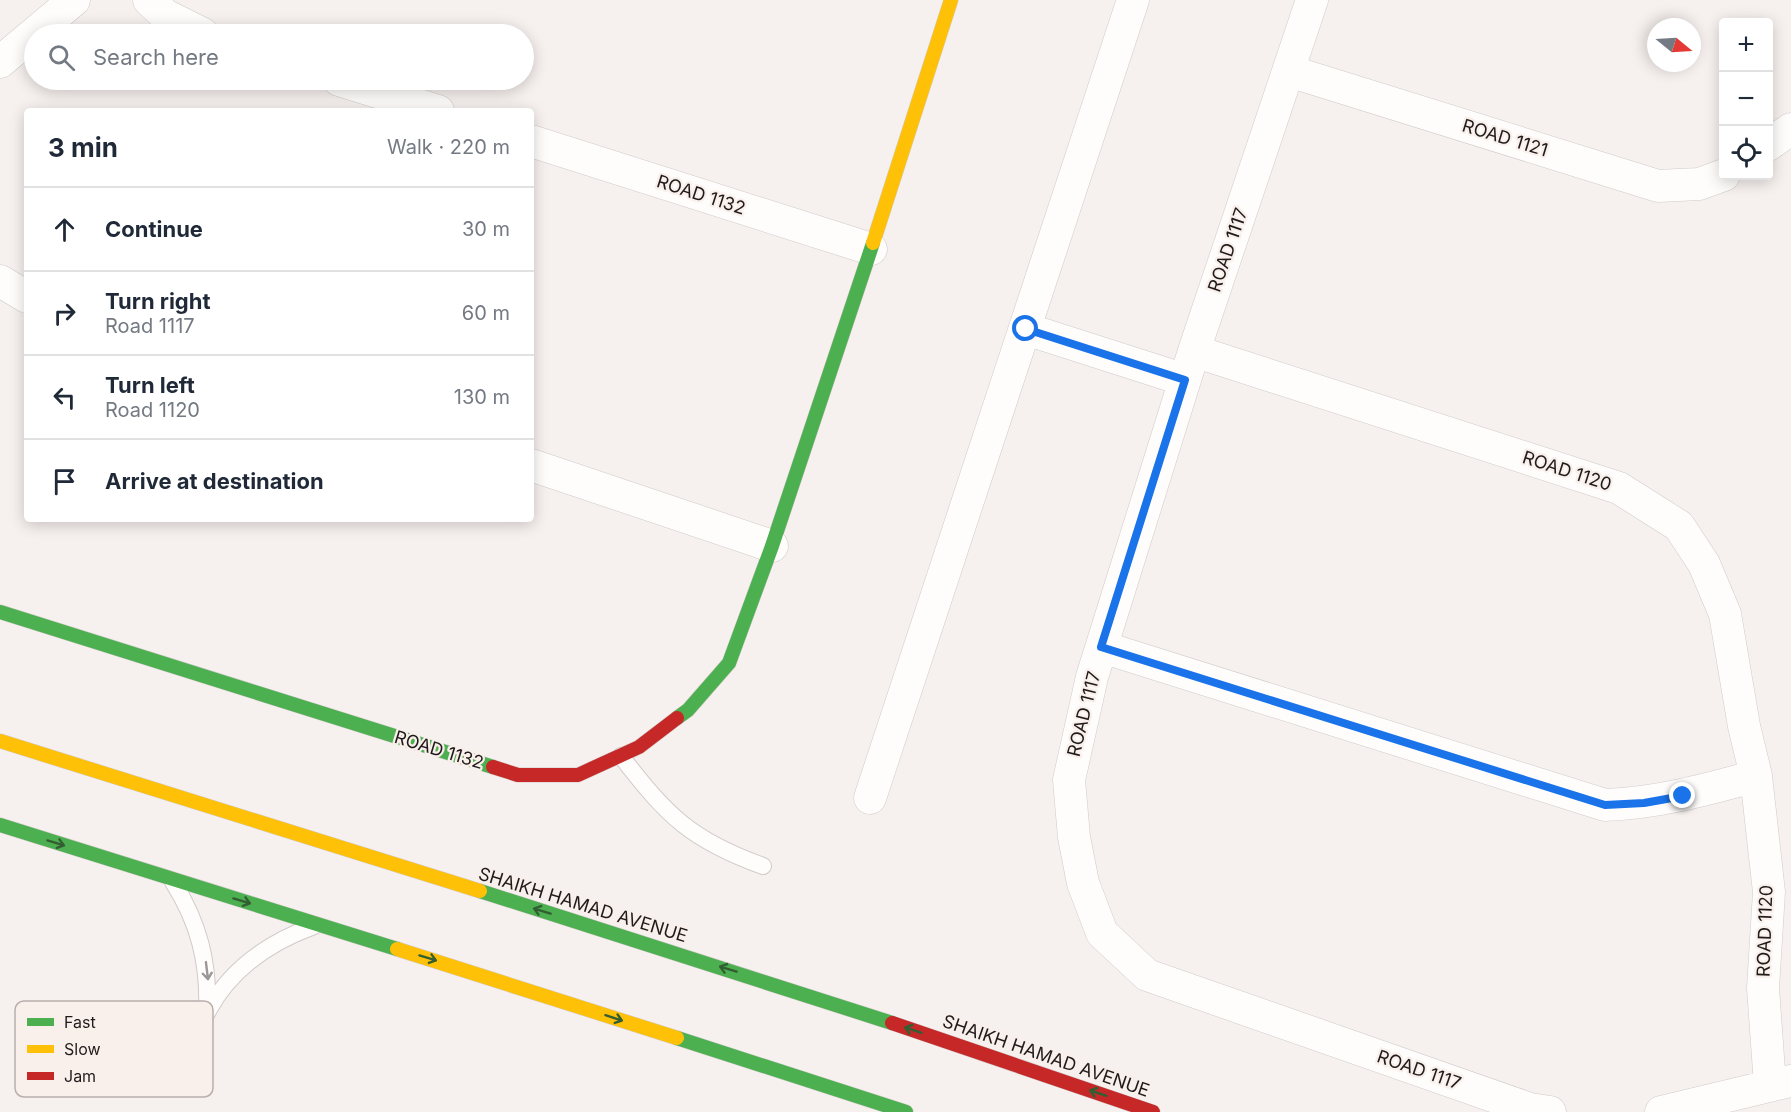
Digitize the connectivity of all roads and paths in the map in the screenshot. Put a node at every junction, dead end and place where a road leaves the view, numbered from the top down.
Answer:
1 (74, 0) edge
2 (149, 0) edge
3 (951, 0) edge
4 (1133, 0) edge
5 (1312, 0) edge
6 (45, 24) edge
7 (183, 24) edge
8 (24, 42) edge
9 (0, 62) edge
10 (1289, 71) junction
11 (371, 90) edge
12 (428, 108) edge
13 (1791, 129) edge
14 (534, 142) edge
15 (1773, 142) edge
16 (1719, 177) edge
17 (871, 249) junction
18 (0, 281) edge
19 (24, 295) edge
20 (1026, 329) junction
21 (1190, 366) junction
22 (534, 466) edge
23 (772, 546) junction
24 (0, 612) edge
25 (1101, 647) junction
26 (0, 741) edge
27 (621, 756) junction
28 (1756, 776) junction
29 (870, 798) dead end
30 (0, 825) edge
31 (763, 866) dead end
32 (171, 878) junction
33 (318, 924) junction
34 (207, 1001) edge
35 (213, 1003) edge
36 (1781, 1083) edge
37 (906, 1112) edge
38 (1153, 1112) edge
39 (1550, 1112) edge
40 (1661, 1112) edge

1 - 6 street
2 - 7 street
3 - 17 main road, ROAD 1132
4 - 20 street
5 - 10 street, ROAD 1117
8 - 9 street
10 - 16 street, ROAD 1121
10 - 21 street, ROAD 1117
11 - 12 street
13 - 15 street
14 - 17 street, ROAD 1132
17 - 23 main road, ROAD 1132
18 - 19 street
20 - 21 street, ROAD 1120
20 - 29 street
21 - 25 street, ROAD 1117
21 - 28 street, ROAD 1120
22 - 23 street
23 - 27 main road, ROAD 1132
24 - 27 main road, ROAD 1132
25 - 28 street
25 - 39 street, ROAD 1117
38 -> 26 main road, SHAIKH HAMAD AVENUE
27 - 31 lane
28 - 36 street, ROAD 1120
30 -> 32 main road
32 -> 33 main road
32 -> 34 lane
33 - 35 lane
33 -> 37 main road
36 - 40 street

